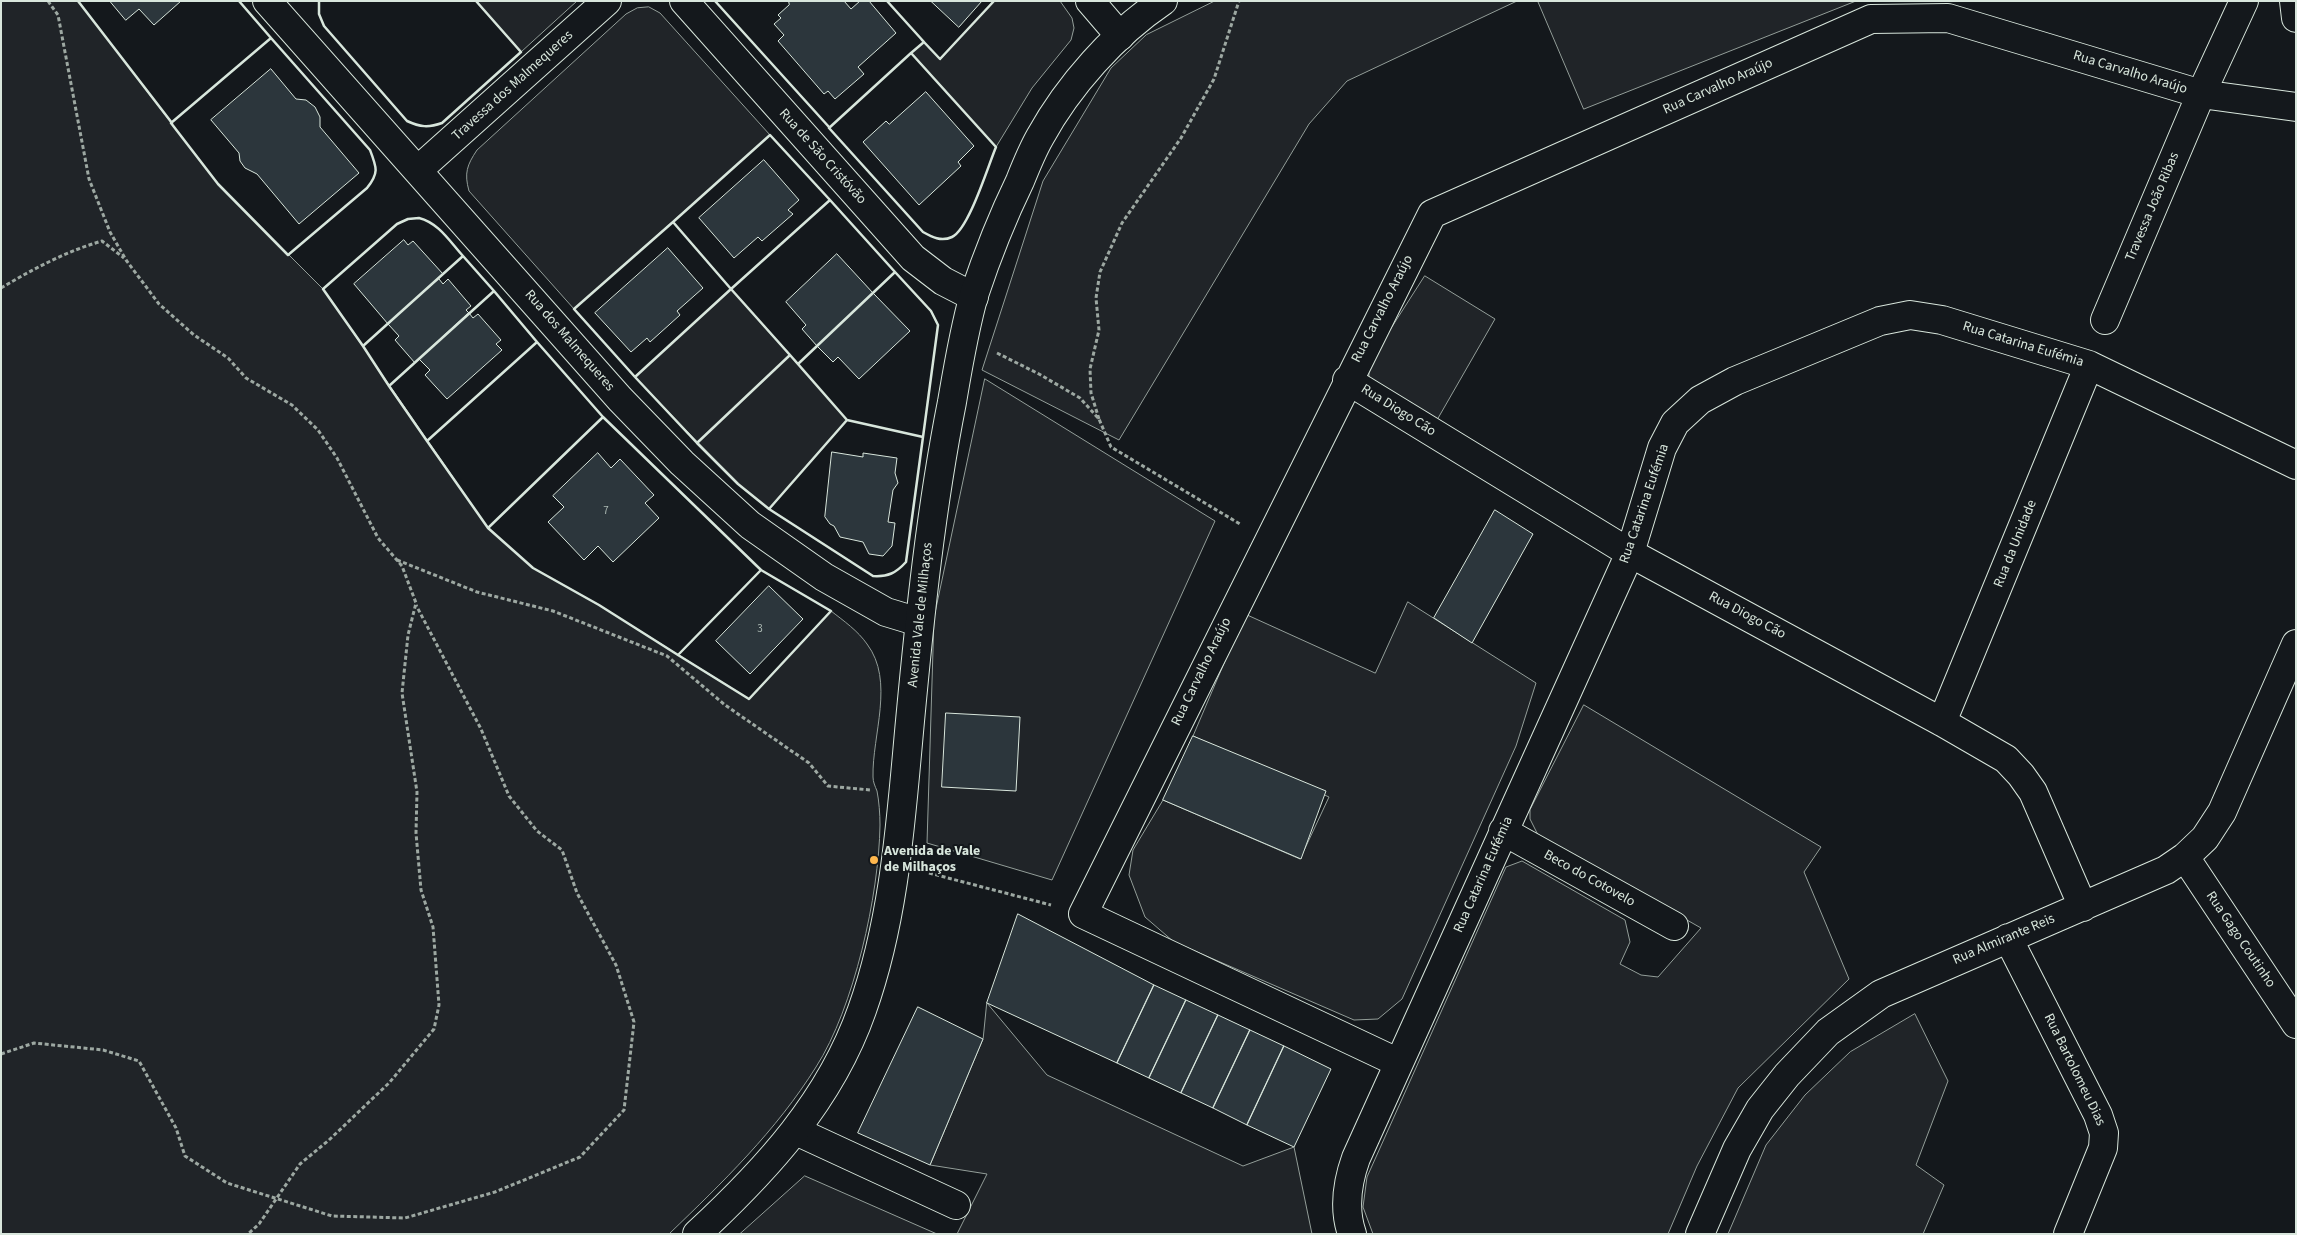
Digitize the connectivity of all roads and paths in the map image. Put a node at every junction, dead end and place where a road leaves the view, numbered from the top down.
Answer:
1 (48, 1) edge
2 (607, 1) edge
3 (684, 1) edge
4 (1090, 1) edge
5 (1163, 1) edge
6 (1239, 1) edge
7 (2244, 1) edge
8 (2294, 1) edge
9 (275, 4) edge
10 (2296, 18) edge
11 (1120, 36) junction
12 (2201, 94) junction
13 (2296, 107) edge
14 (418, 170) junction
15 (126, 260) junction
16 (1, 288) edge
17 (974, 297) junction
18 (2105, 320) dead end
19 (963, 341) junction
20 (2089, 365) junction
21 (1348, 380) junction
22 (1099, 419) junction
23 (2296, 465) edge
24 (1268, 540) junction
25 (1630, 553) junction
26 (397, 560) junction
27 (416, 603) junction
28 (919, 622) junction
29 (2296, 644) edge
30 (1942, 722) junction
31 (903, 792) junction
32 (1504, 832) junction
33 (2185, 857) junction
34 (895, 864) junction
35 (2083, 907) junction
36 (1083, 914) junction
37 (1674, 926) dead end
38 (2008, 938) junction
39 (2296, 1024) edge
40 (1, 1054) edge
41 (1399, 1064) junction
42 (796, 1130) junction
43 (276, 1199) junction
44 (956, 1206) dead end
45 (248, 1234) edge
46 (697, 1234) edge
47 (1352, 1234) edge
48 (1700, 1234) edge
49 (2068, 1234) edge

1 - 15 path
2 - 14 street, Travessa dos Malmequeres
3 - 17 street, Rua de São Cristóvão
4 - 11 street
5 - 11 street, Avenida Vale de Milhaços
6 - 22 path
7 - 12 street, Travessa João Ribas
8 - 10 street
9 - 14 street, Rua dos Malmequeres
11 - 17 street, Avenida Vale de Milhaços
12 - 13 street, Rua Carvalho Araújo
12 - 18 street, Travessa João Ribas
12 - 21 street, Rua Carvalho Araújo
14 - 28 street, Rua dos Malmequeres
15 - 16 path
15 - 26 path
17 - 19 street, Avenida Vale de Milhaços
19 - 22 path
19 - 28 street, Avenida Vale de Milhaços
20 - 23 street, Rua Catarina Eufémia
20 - 25 street, Rua Catarina Eufémia
20 - 30 street, Rua da Unidade
21 - 24 street, Rua Carvalho Araújo
21 - 25 street, Rua Diogo Cão
22 - 24 path
24 - 36 street, Rua Carvalho Araújo
25 - 30 street, Rua Diogo Cão
25 - 32 street, Rua Catarina Eufémia
26 - 27 path
26 - 31 path
27 - 43 path
27 - 43 path
28 - 31 street, Avenida Vale de Milhaços
29 - 33 street, Rua Almirante Reis
30 - 35 street, Rua Diogo Cão
31 - 34 street, Avenida Vale de Milhaços
32 - 37 street, Beco do Cotovelo
32 - 41 street, Rua Catarina Eufémia
33 - 35 street, Rua Almirante Reis
33 - 39 street, Rua Gago Coutinho
34 - 36 path
34 - 42 street, Avenida Vale de Milhaços
35 - 38 street, Rua Almirante Reis
36 - 41 street
38 - 48 street, Rua Almirante Reis
38 - 49 street, Rua Bartolomeu Dias
40 - 43 path
41 - 47 street, Rua Catarina Eufémia
42 - 44 street
42 - 46 street, Avenida Vale de Milhaços
43 - 45 path

